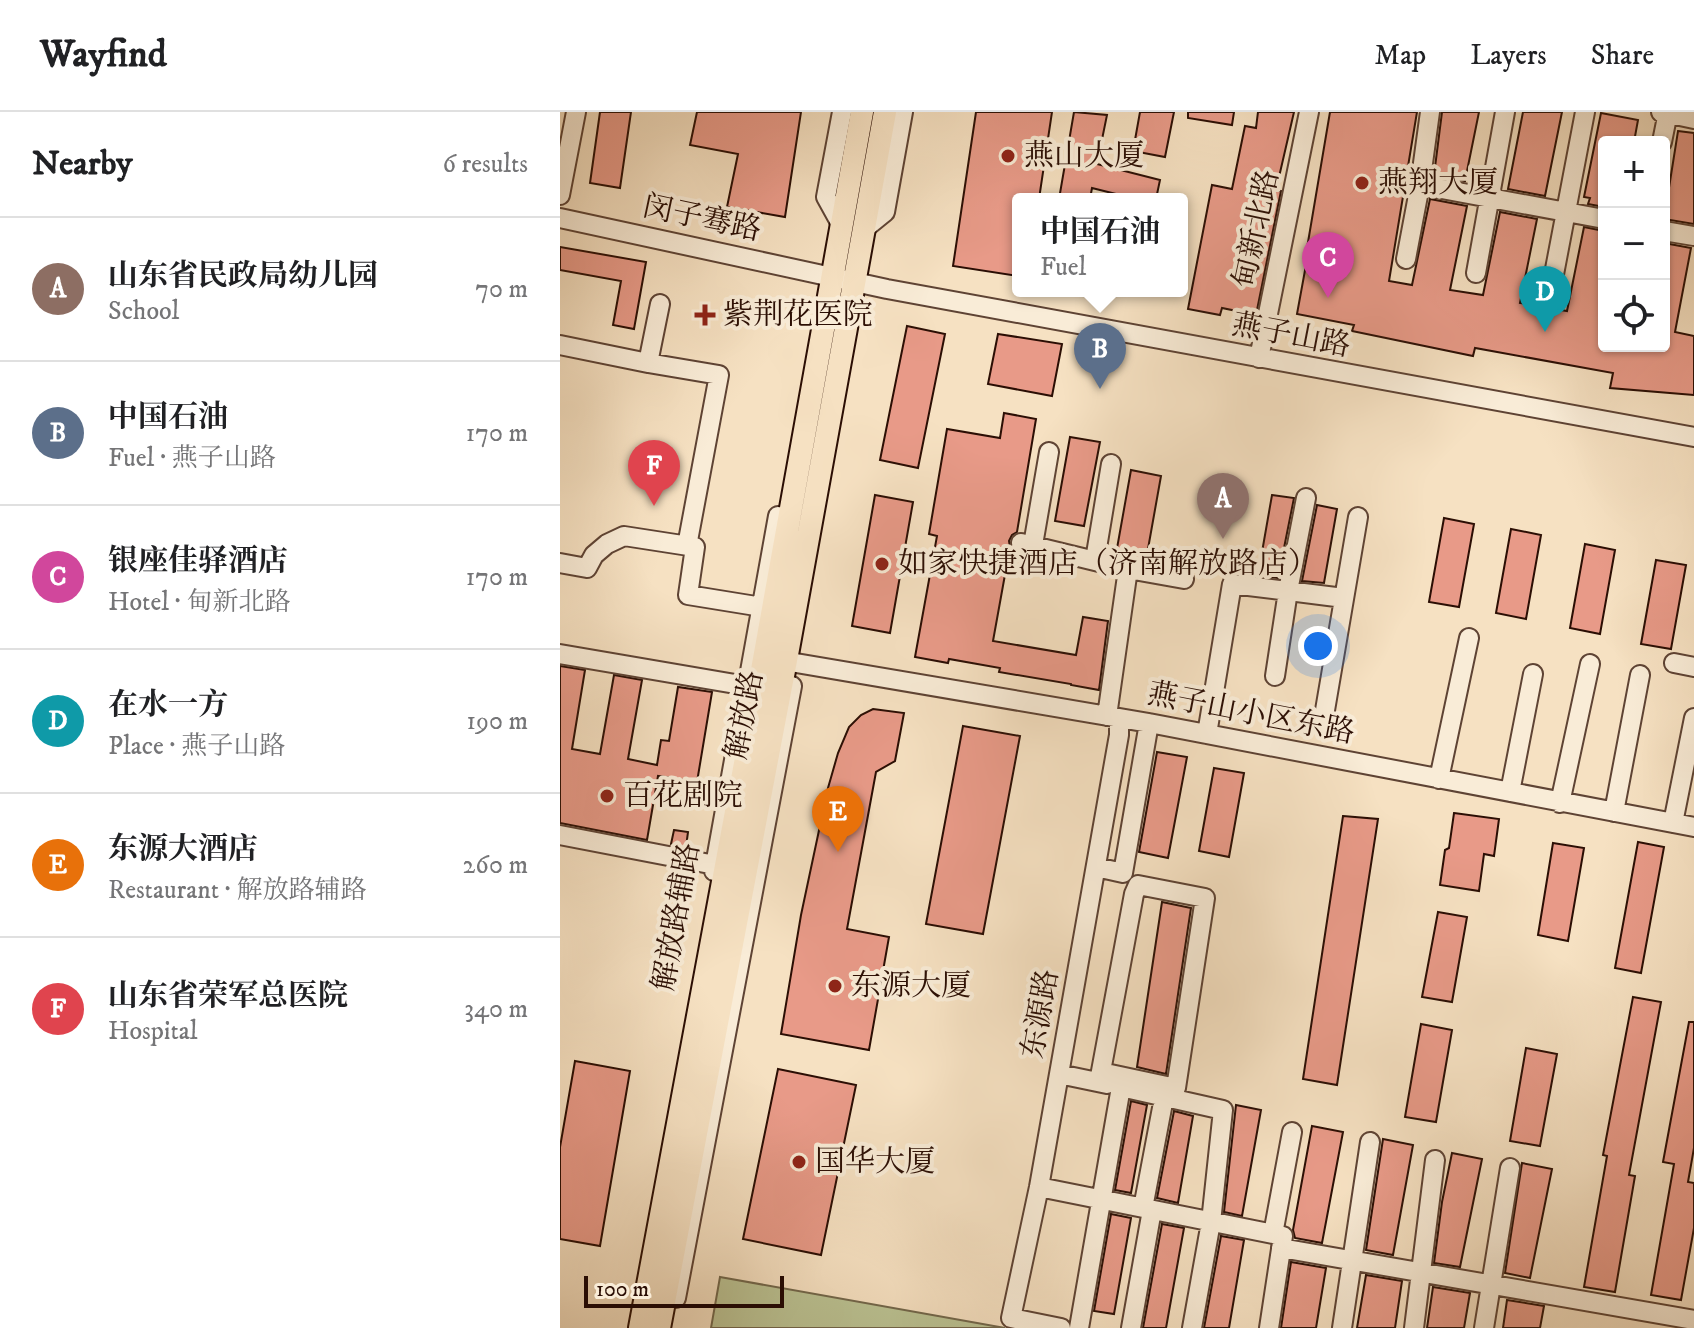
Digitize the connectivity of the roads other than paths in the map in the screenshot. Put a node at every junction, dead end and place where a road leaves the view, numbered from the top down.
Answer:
1 (576, 112) edge
2 (842, 112) edge
3 (862, 112) edge
4 (885, 112) edge
5 (903, 112) edge
6 (1308, 112) edge
7 (1430, 112) edge
8 (1505, 112) edge
9 (1585, 112) edge
10 (1665, 112) edge
11 (1694, 119) edge
12 (1663, 136) edge
13 (1420, 185) junction
14 (560, 195) edge
15 (1490, 198) junction
16 (1566, 212) junction
17 (560, 218) edge
18 (1598, 218) edge
19 (853, 227) junction
20 (1670, 232) edge
21 (1694, 236) edge
22 (1406, 259) dead end
23 (1476, 273) dead end
24 (832, 276) junction
25 (855, 279) junction
26 (1551, 290) dead end
27 (660, 304) dead end
28 (560, 345) edge
29 (1258, 355) junction
30 (648, 363) junction
31 (1694, 431) edge
32 (1694, 437) edge
33 (1049, 452) dead end
34 (1111, 464) dead end
35 (1306, 498) dead end
36 (801, 514) junction
37 (1358, 517) dead end
38 (687, 546) junction
39 (1095, 560) junction
40 (560, 563) edge
41 (1128, 569) junction
42 (1184, 579) dead end
43 (1288, 591) junction
44 (1344, 598) junction
45 (762, 607) junction
46 (1469, 638) dead end
47 (560, 654) edge
48 (796, 663) junction
49 (1674, 663) dead end
50 (1590, 664) dead end
51 (1694, 667) edge
52 (1533, 674) dead end
53 (1640, 675) dead end
54 (1275, 676) dead end
55 (747, 686) junction
56 (1113, 717) junction
57 (1694, 718) edge
58 (1323, 722) dead end
59 (1149, 723) junction
60 (1207, 734) junction
61 (1439, 779) junction
62 (1510, 792) junction
63 (1560, 803) junction
64 (1614, 812) junction
65 (1673, 823) junction
66 (1694, 827) edge
67 (560, 835) edge
68 (715, 865) junction
69 (1096, 867) junction
70 (1059, 1074) junction
71 (1100, 1077) junction
72 (1121, 1087) junction
73 (1162, 1108) dead end
74 (1292, 1132) dead end
75 (1370, 1142) dead end
76 (1435, 1160) dead end
77 (1510, 1168) dead end
78 (1039, 1187) junction
79 (1100, 1200) junction
80 (1147, 1209) junction
81 (1211, 1222) junction
82 (1277, 1241) junction
83 (1353, 1261) junction
84 (1421, 1272) junction
85 (1490, 1284) junction
86 (1694, 1320) edge
87 (630, 1328) edge
88 (640, 1328) edge
89 (659, 1328) edge
90 (670, 1328) edge
91 (1061, 1328) edge
92 (1079, 1328) edge
93 (1131, 1328) edge
94 (1192, 1328) edge
95 (1269, 1328) edge
96 (1342, 1328) edge
97 (1414, 1328) edge
98 (1484, 1328) edge

1 - 14 street
2 - 19 street
3 - 19 main road, 解放路
4 - 19 main road, 解放路
5 - 19 street
6 - 29 street, 甸新北路
7 - 13 street
8 - 15 street
9 - 16 street
10 - 11 street
10 - 12 street
13 - 15 street
13 - 22 street
15 - 16 street
15 - 23 street
16 - 18 street
16 - 26 street
17 - 24 street, 闵子骞路
19 - 24 main road, 解放路
19 - 25 main road, 解放路
20 - 21 street
24 - 25 street, 燕子山路
24 - 36 main road, 解放路
25 - 29 street, 燕子山路
25 - 36 main road, 解放路
27 - 30 street
28 - 30 street
29 - 31 street, 燕子山路
29 - 32 street, 燕子山路
30 - 38 street
33 - 39 street
34 - 39 street
35 - 43 street
36 - 45 street, 解放路辅路
36 - 48 street
36 - 88 main road, 解放路
36 - 89 main road, 解放路
37 - 44 street
38 - 40 street
38 - 45 street
39 - 41 street
41 - 42 street
41 - 56 street, 东源路
43 - 44 street
43 - 54 street
43 - 60 street
44 - 58 street
45 - 55 street, 解放路辅路
46 - 61 street
47 - 55 street
48 - 56 street, 燕子山小区东路
48 - 90 street
49 - 51 street
50 - 63 street
52 - 62 street
53 - 64 street
55 - 68 street, 解放路辅路
56 - 59 street, 燕子山小区东路
56 - 69 street, 东源路
57 - 65 street
59 - 60 street, 燕子山小区东路
59 - 69 street
60 - 61 street, 燕子山小区东路
61 - 62 street, 燕子山小区东路
62 - 63 street, 燕子山小区东路
63 - 64 street, 燕子山小区东路
64 - 65 street, 燕子山小区东路
65 - 66 street, 燕子山小区东路
67 - 68 street
68 - 87 street, 解放路辅路
69 - 70 street, 东源路
70 - 71 street
70 - 78 street, 东源路
71 - 71 street
71 - 72 street
72 - 79 street
72 - 81 street
73 - 80 street
74 - 82 street
75 - 83 street
76 - 84 street
77 - 85 street
78 - 79 street
78 - 91 street, 东源路
79 - 80 street
79 - 92 street
80 - 81 street
80 - 93 street
81 - 82 street
81 - 94 street
82 - 83 street
82 - 95 street
83 - 84 street
83 - 96 street
84 - 85 street
84 - 97 street
85 - 86 street
85 - 98 street

